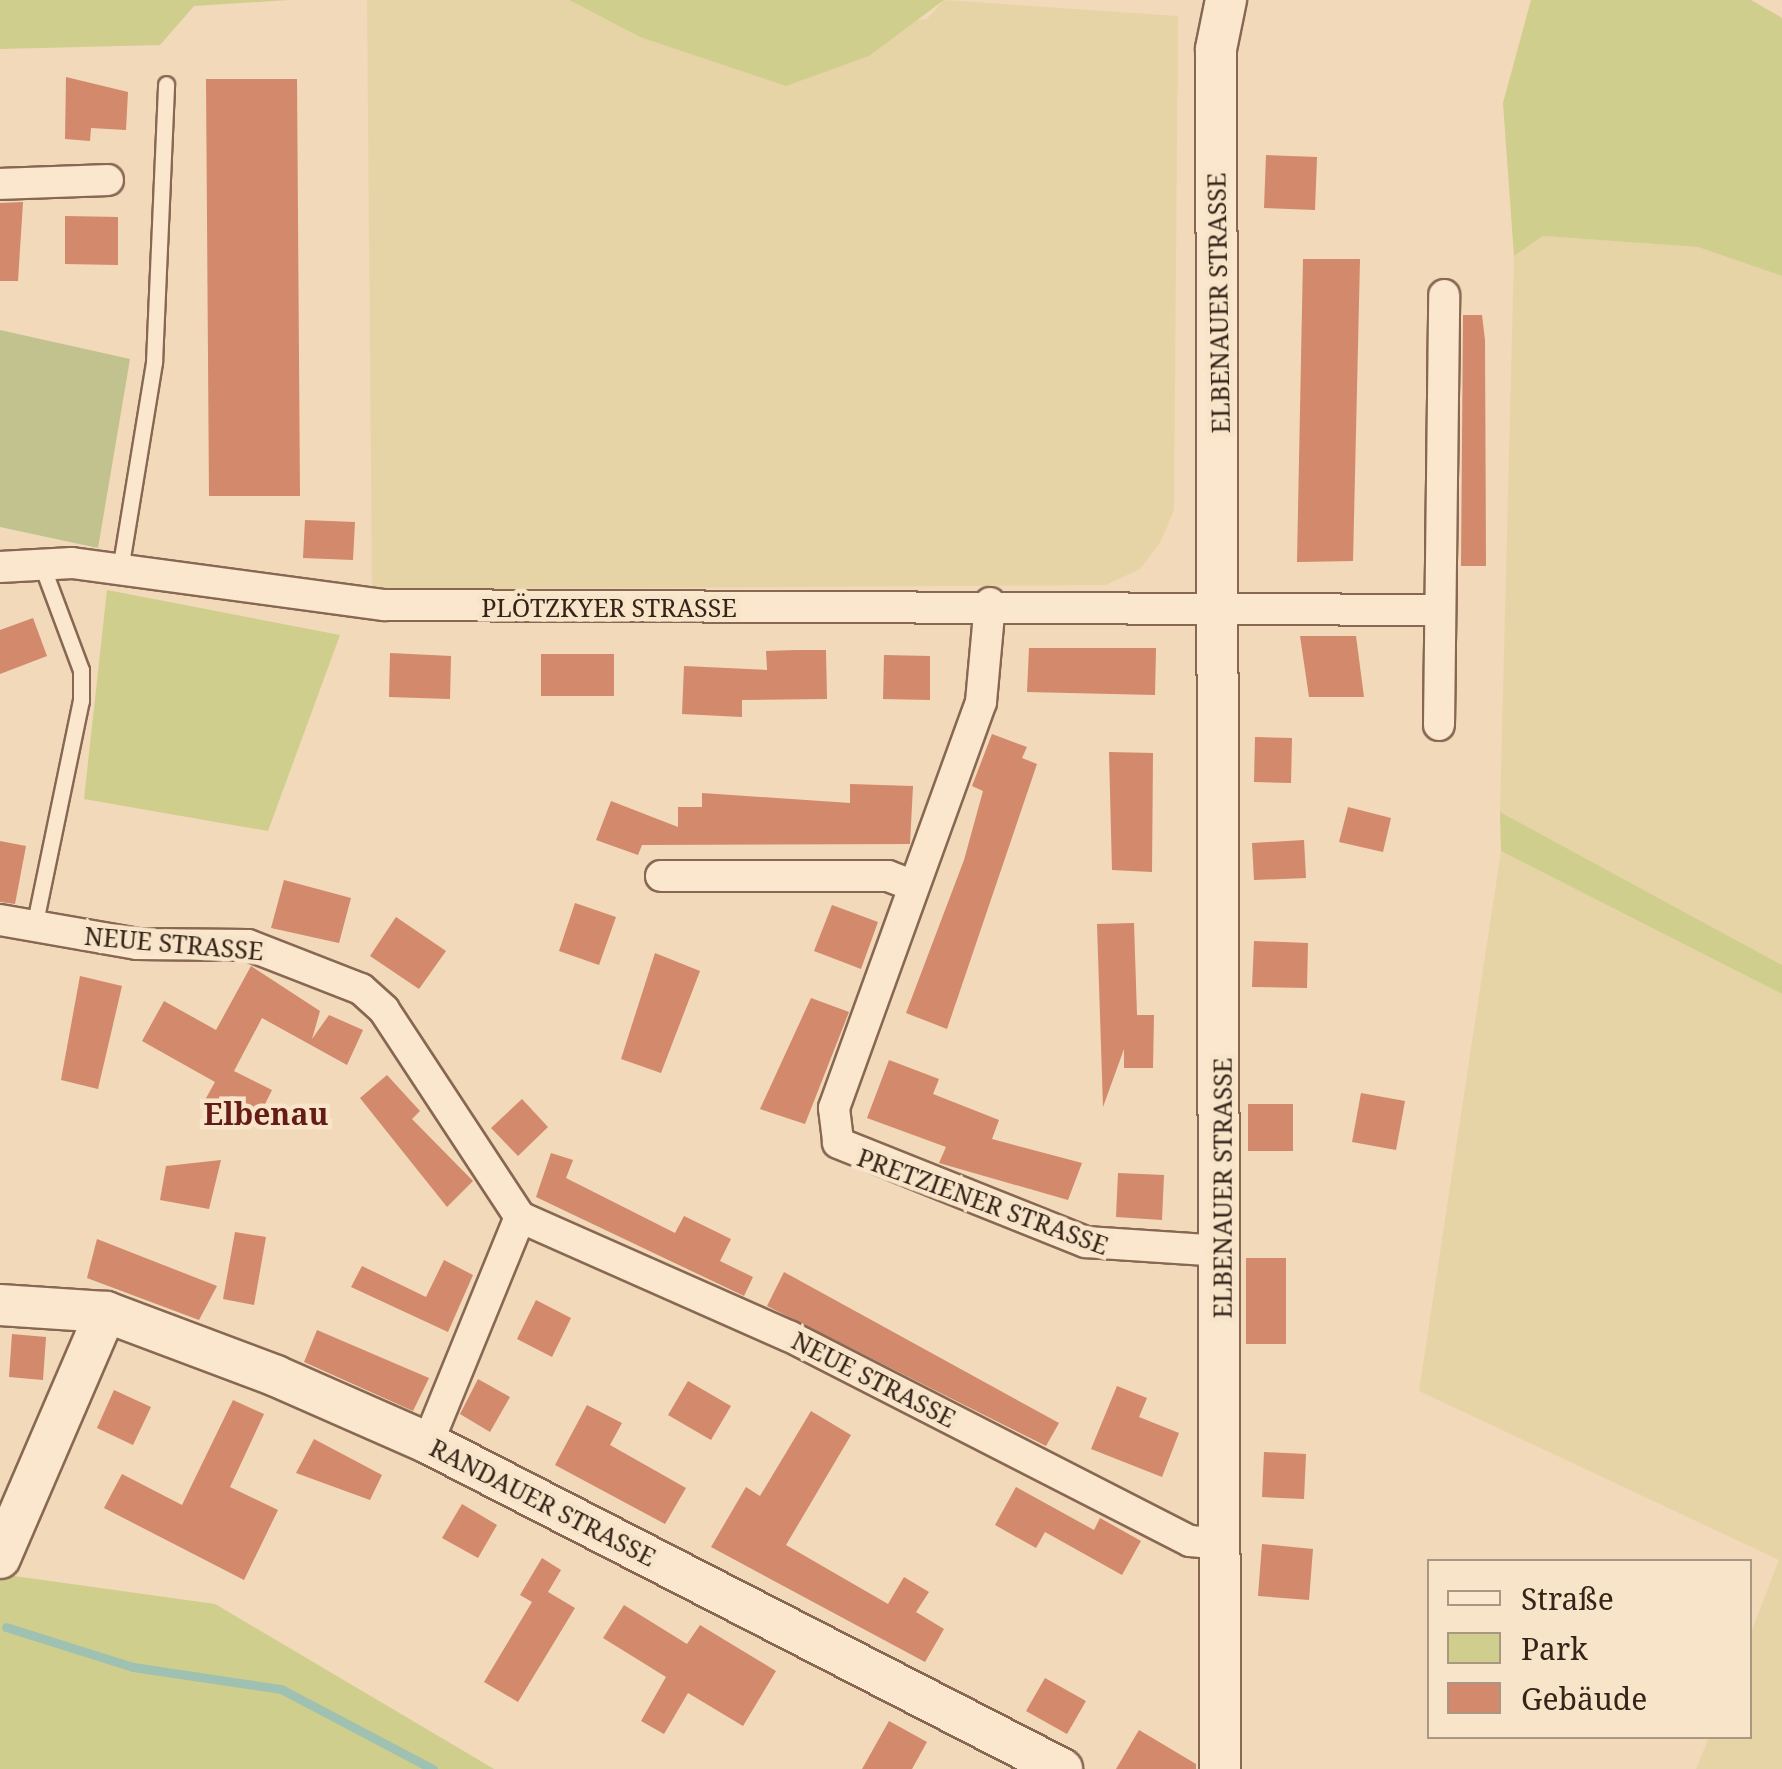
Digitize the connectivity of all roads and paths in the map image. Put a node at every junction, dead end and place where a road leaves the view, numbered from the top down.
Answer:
1 (1226, 0) edge
2 (166, 84) dead end
3 (108, 180) dead end
4 (0, 184) edge
5 (1444, 295) dead end
6 (41, 562) junction
7 (0, 567) edge
8 (120, 570) junction
9 (990, 603) junction
10 (1221, 606) junction
11 (1440, 610) junction
12 (1439, 725) dead end
13 (662, 876) dead end
14 (912, 886) junction
15 (0, 920) edge
16 (34, 926) junction
17 (520, 1218) junction
18 (1222, 1251) junction
19 (0, 1305) edge
20 (106, 1312) junction
21 (428, 1443) junction
22 (1224, 1544) junction
23 (0, 1558) edge
24 (1062, 1769) edge
25 (1220, 1769) edge

1 - 10 street, ELBENAUER STRASSE
2 - 8 lane
3 - 4 street
5 - 11 street
6 - 7 street, PLÖTZKYER STRASSE
6 - 8 street, PLÖTZKYER STRASSE
6 - 16 lane
8 - 9 street, PLÖTZKYER STRASSE
9 - 10 street, PLÖTZKYER STRASSE
9 - 14 street, PRETZIENER STRASSE
10 - 11 street
10 - 18 street, ELBENAUER STRASSE
11 - 12 street
13 - 14 street
14 - 18 street, PRETZIENER STRASSE
15 - 16 street, NEUE STRASSE
16 - 17 street, NEUE STRASSE
17 - 21 street
17 - 22 street, NEUE STRASSE
18 - 22 street, ELBENAUER STRASSE
19 - 20 street, RANDAUER STRASSE
20 - 21 street, RANDAUER STRASSE
20 - 23 street
21 - 24 street, RANDAUER STRASSE
22 - 25 street, ELBENAUER STRASSE

